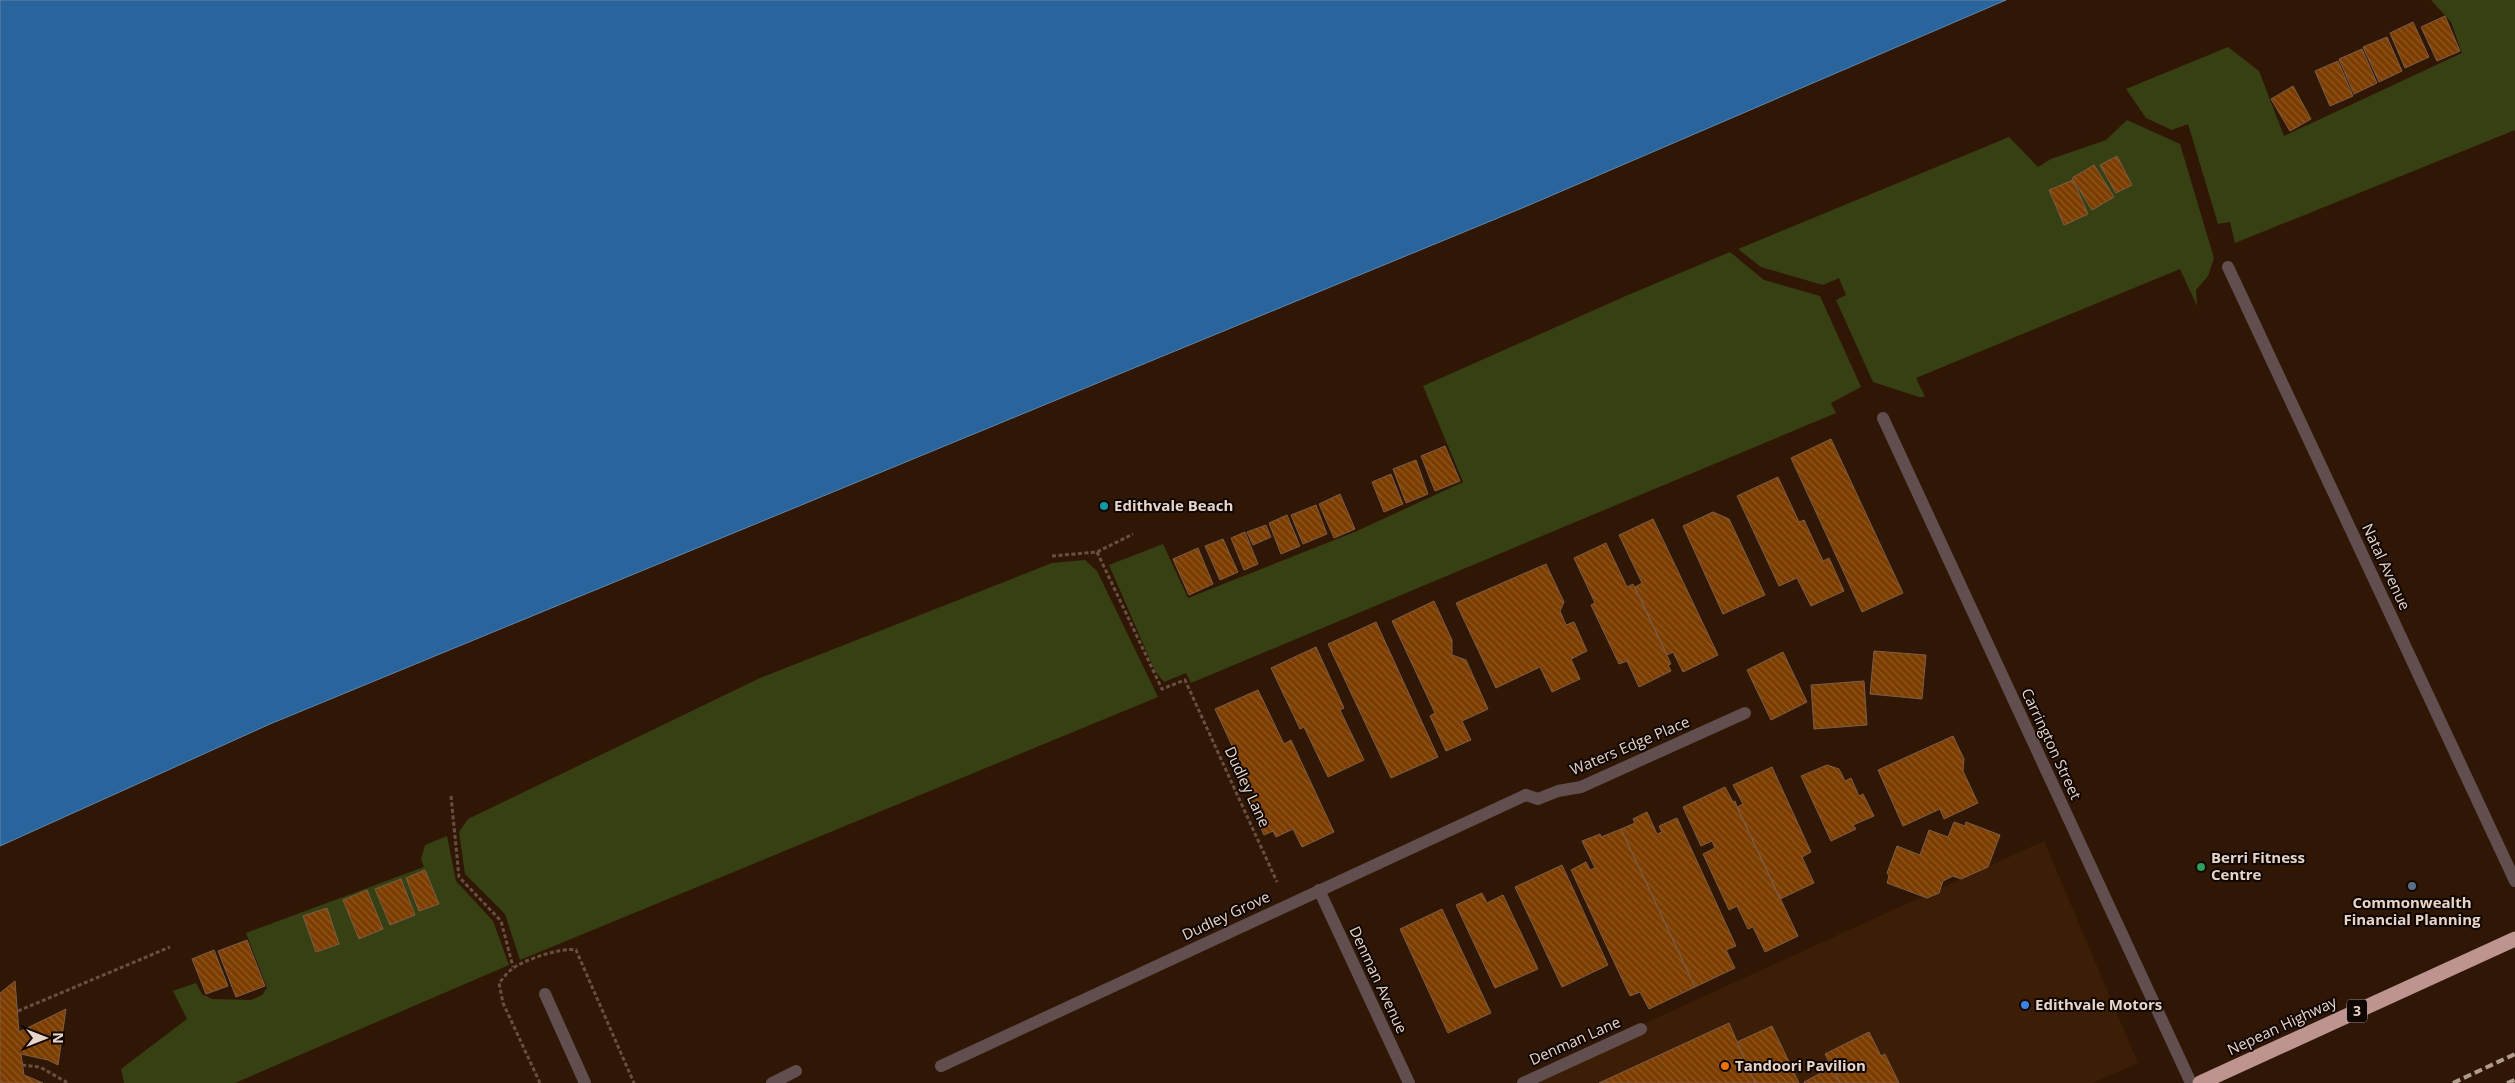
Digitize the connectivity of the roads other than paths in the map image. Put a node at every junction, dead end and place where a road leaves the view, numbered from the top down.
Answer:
1 (2228, 267) dead end
2 (1883, 418) dead end
3 (1745, 713) dead end
4 (1526, 795) joint
5 (2515, 881) edge
6 (1319, 890) junction
7 (2515, 939) edge
8 (544, 994) dead end
9 (1641, 1030) dead end
10 (941, 1066) dead end
11 (796, 1070) dead end
12 (585, 1083) edge
13 (772, 1083) edge
14 (1408, 1083) edge
15 (1523, 1083) edge
16 (2191, 1083) edge
17 (2200, 1083) edge

1 - 5 street, Natal Avenue
2 - 16 street, Carrington Street
3 - 4 street, Waters Edge Place
4 - 6 street, Dudley Grove
6 - 10 street, Dudley Grove
6 - 14 street, Denman Avenue
7 - 17 highway, Nepean Highway / 3
8 - 12 street
9 - 15 street, Denman Lane
11 - 13 street

